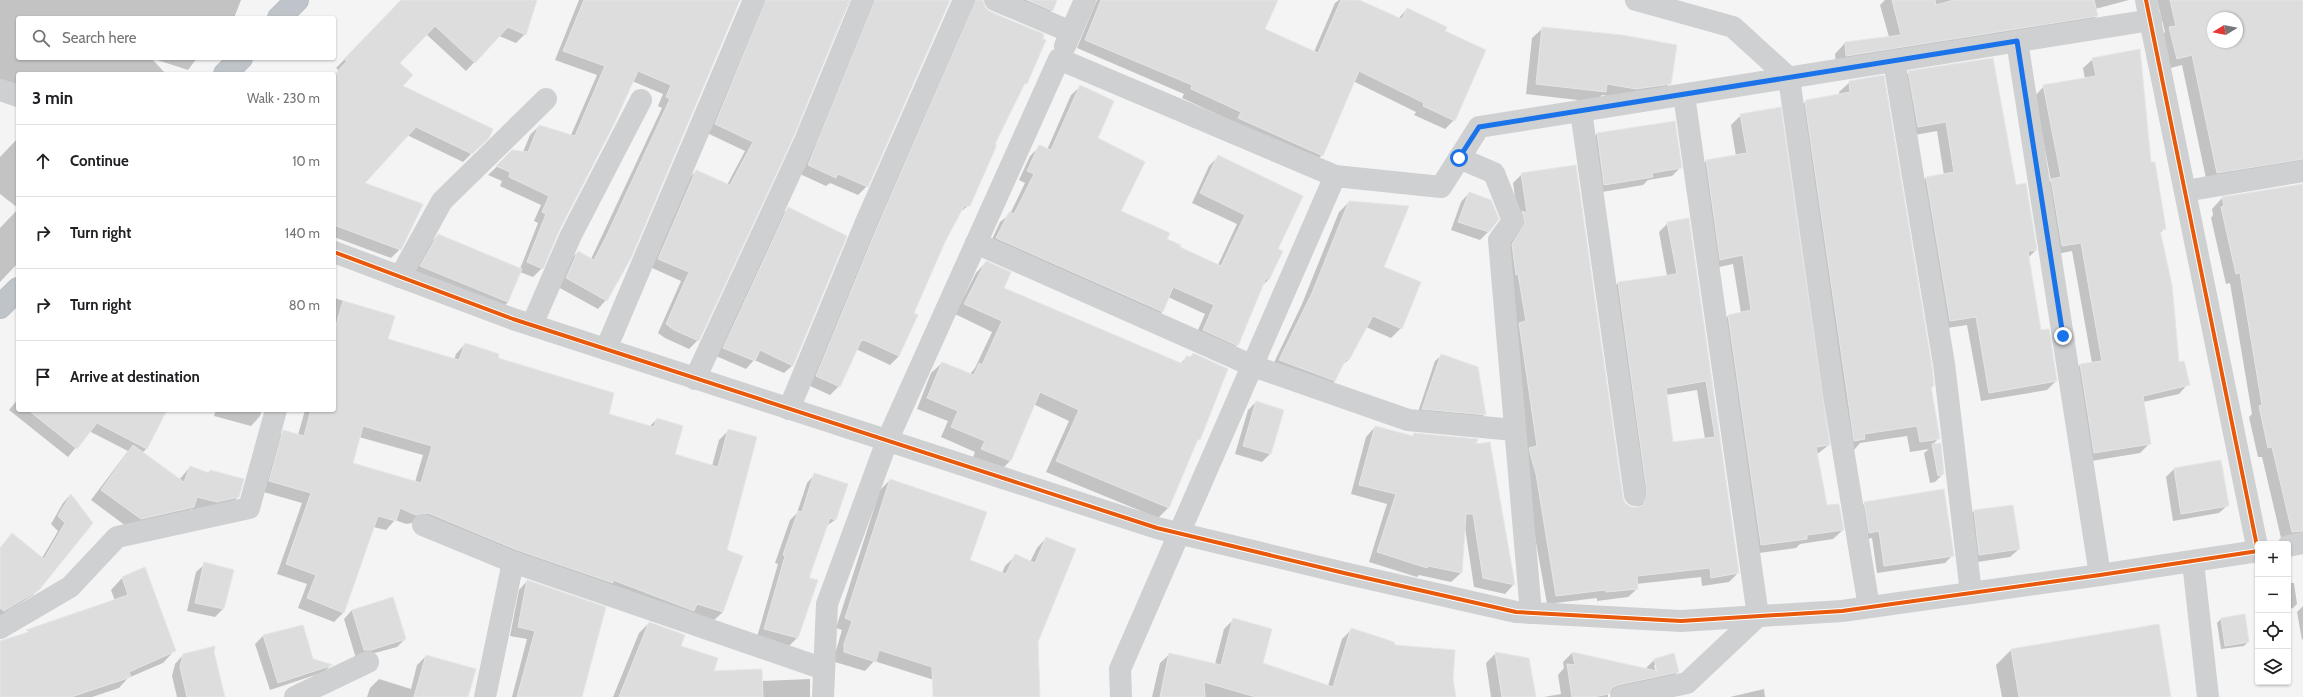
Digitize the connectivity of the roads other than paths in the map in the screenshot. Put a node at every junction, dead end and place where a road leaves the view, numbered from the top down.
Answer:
1 (297, 0) edge
2 (754, 0) edge
3 (863, 0) edge
4 (964, 0) edge
5 (995, 0) edge
6 (1085, 0) edge
7 (1636, 0) edge
8 (2148, 10) edge
9 (281, 16) edge
10 (1072, 32) junction
11 (2017, 41) junction
12 (239, 60) edge
13 (1059, 60) junction
14 (1894, 61) junction
15 (227, 72) edge
16 (1789, 78) junction
17 (0, 90) edge
18 (16, 95) edge
19 (1684, 95) junction
20 (546, 99) dead end
21 (641, 100) dead end
22 (1581, 111) junction
23 (1459, 158) junction
24 (2303, 171) edge
25 (1335, 176) junction
26 (2185, 191) junction
27 (976, 243) junction
28 (336, 253) edge
29 (400, 277) junction
30 (16, 290) edge
31 (0, 307) edge
32 (532, 325) junction
33 (606, 349) junction
34 (1253, 366) junction
35 (695, 379) junction
36 (789, 409) junction
37 (275, 412) edge
38 (1514, 430) junction
39 (886, 441) junction
40 (1635, 495) dead end
41 (423, 525) dead end
42 (1180, 533) junction
43 (2256, 541) edge
44 (2303, 543) edge
45 (2291, 545) edge
46 (2255, 552) edge
47 (513, 562) junction
48 (2193, 562) junction
49 (2100, 576) junction
50 (1971, 593) junction
51 (1869, 607) junction
52 (1530, 613) junction
53 (1758, 616) junction
54 (0, 628) edge
55 (368, 662) dead end
56 (824, 669) junction
57 (294, 697) edge
58 (485, 697) edge
59 (823, 697) edge
60 (1121, 697) edge
61 (1621, 697) edge
62 (2208, 697) edge

1 - 9 highway
2 - 33 street
3 - 35 street
4 - 36 street
5 - 10 street
6 - 10 street
7 - 16 street
8 - 11 street
8 - 26 street
10 - 13 street
11 - 14 street
11 - 49 street
12 - 15 highway
13 - 25 street
13 - 27 street
14 - 16 street
14 - 50 street
16 - 19 street
16 - 51 street
17 - 18 street
19 - 22 street
19 - 53 street
20 - 29 street
21 - 32 street
22 - 23 street
22 - 40 street
23 - 25 street
23 - 38 street
24 - 26 street
25 - 34 street
26 - 43 street
27 - 34 street
27 - 39 street
28 - 29 street
29 - 32 street
30 - 31 highway
32 - 33 street
33 - 35 street
34 - 38 street
34 - 42 street
35 - 36 street
36 - 39 street
37 - 54 street
38 - 52 street
39 - 42 street
39 - 56 street
41 - 47 street
42 - 52 street
42 - 60 street
44 - 45 street
46 - 48 street
47 - 56 street
47 - 58 street
48 - 49 street
48 - 62 street
49 - 50 street
50 - 51 street
51 - 53 street
52 - 53 street
53 - 61 street
55 - 57 street
56 - 59 street

